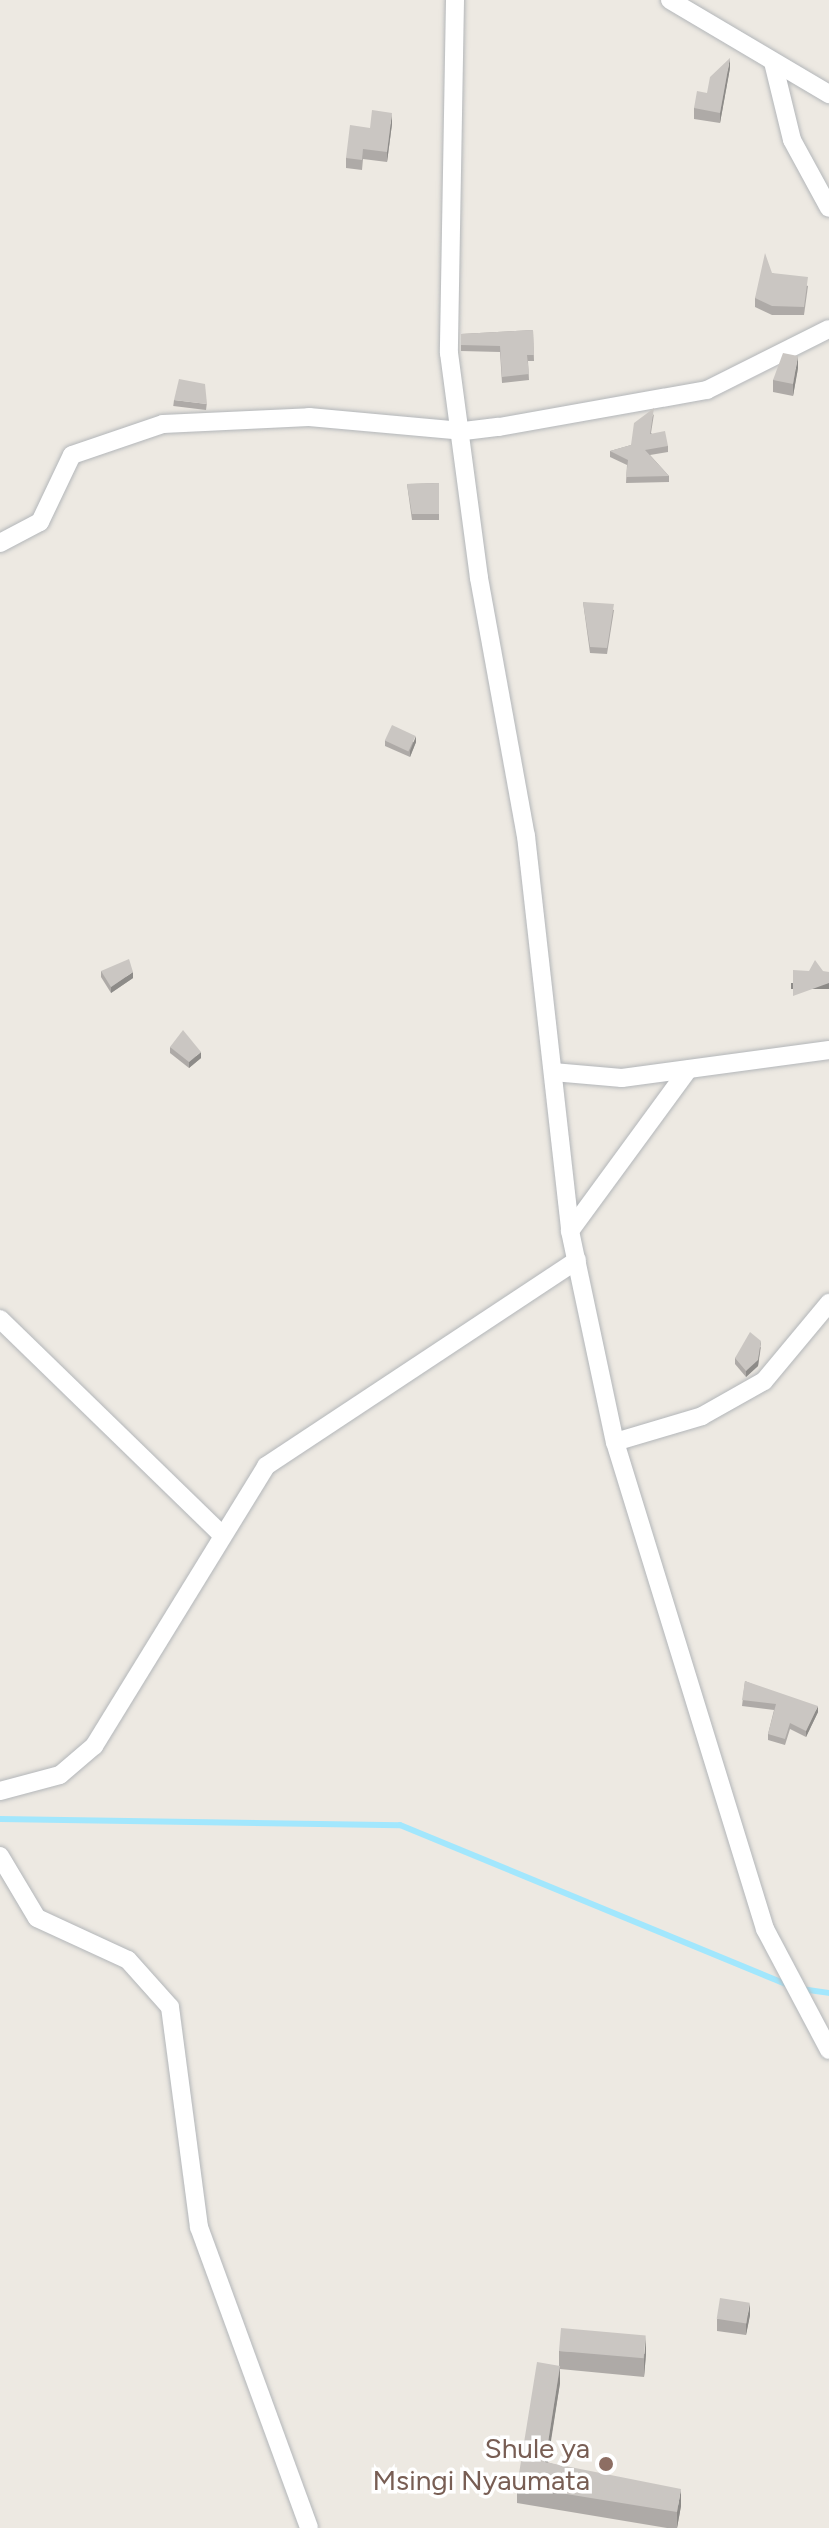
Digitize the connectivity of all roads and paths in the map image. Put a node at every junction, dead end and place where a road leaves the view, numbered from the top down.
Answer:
1 (455, 0) edge
2 (670, 0) edge
3 (773, 62) junction
4 (829, 94) edge
5 (829, 208) edge
6 (829, 329) edge
7 (464, 431) junction
8 (0, 543) edge
9 (829, 1050) edge
10 (688, 1070) junction
11 (553, 1072) junction
12 (570, 1231) junction
13 (577, 1260) junction
14 (829, 1303) edge
15 (0, 1319) edge
16 (615, 1442) junction
17 (221, 1534) junction
18 (0, 1791) edge
19 (0, 1856) edge
20 (829, 2050) edge
21 (309, 2528) edge

1 - 7 street
2 - 3 street
3 - 4 street
3 - 5 street
6 - 7 street
7 - 8 street
7 - 11 street
9 - 10 street
10 - 11 street
10 - 12 street
11 - 12 street
12 - 13 street
13 - 16 street
13 - 17 street
14 - 16 street
15 - 17 street
16 - 20 street
17 - 18 street
19 - 21 street

